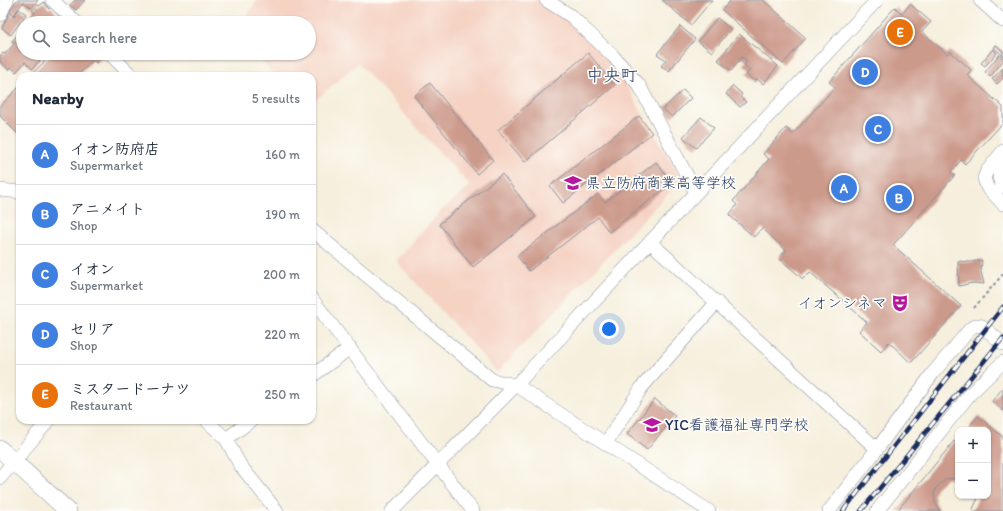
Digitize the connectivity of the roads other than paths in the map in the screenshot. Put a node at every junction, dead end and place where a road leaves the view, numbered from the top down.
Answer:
1 (7, 0) edge
2 (52, 0) edge
3 (546, 0) edge
4 (878, 0) edge
5 (980, 0) edge
6 (0, 15) edge
7 (69, 16) edge
8 (1003, 21) edge
9 (116, 60) edge
10 (128, 72) edge
11 (1003, 151) edge
12 (1003, 167) edge
13 (1003, 187) edge
14 (0, 190) edge
15 (16, 192) edge
16 (696, 193) junction
17 (1003, 204) edge
18 (316, 233) edge
19 (650, 242) junction
20 (717, 302) junction
21 (316, 304) edge
22 (1003, 344) edge
23 (350, 348) junction
24 (1003, 362) edge
25 (316, 373) edge
26 (516, 385) junction
27 (45, 424) edge
28 (210, 424) edge
29 (247, 424) edge
30 (226, 439) junction
31 (606, 443) junction
32 (0, 449) edge
33 (877, 449) junction
34 (13, 461) junction
35 (438, 465) junction
36 (0, 478) edge
37 (68, 511) edge
38 (277, 511) edge
39 (392, 511) edge
40 (473, 511) edge
41 (709, 511) edge
42 (829, 511) edge
43 (877, 511) edge

1 - 6 street
2 - 7 street
3 - 16 street
4 - 16 street
5 - 8 street
9 - 10 street
11 - 17 street
12 - 13 street
14 - 15 street
16 - 19 street
18 - 26 street
19 - 20 street
19 - 26 street
20 - 31 street
20 - 33 street
21 - 23 street
22 - 33 street
23 - 25 street
23 - 35 street
24 - 43 street
26 - 31 street
26 - 35 street
27 - 34 street
28 - 30 street
29 - 30 street
30 - 38 street
31 - 41 street
32 - 34 main road
33 - 42 street
34 - 36 street
34 - 37 main road
35 - 39 street
35 - 40 street

